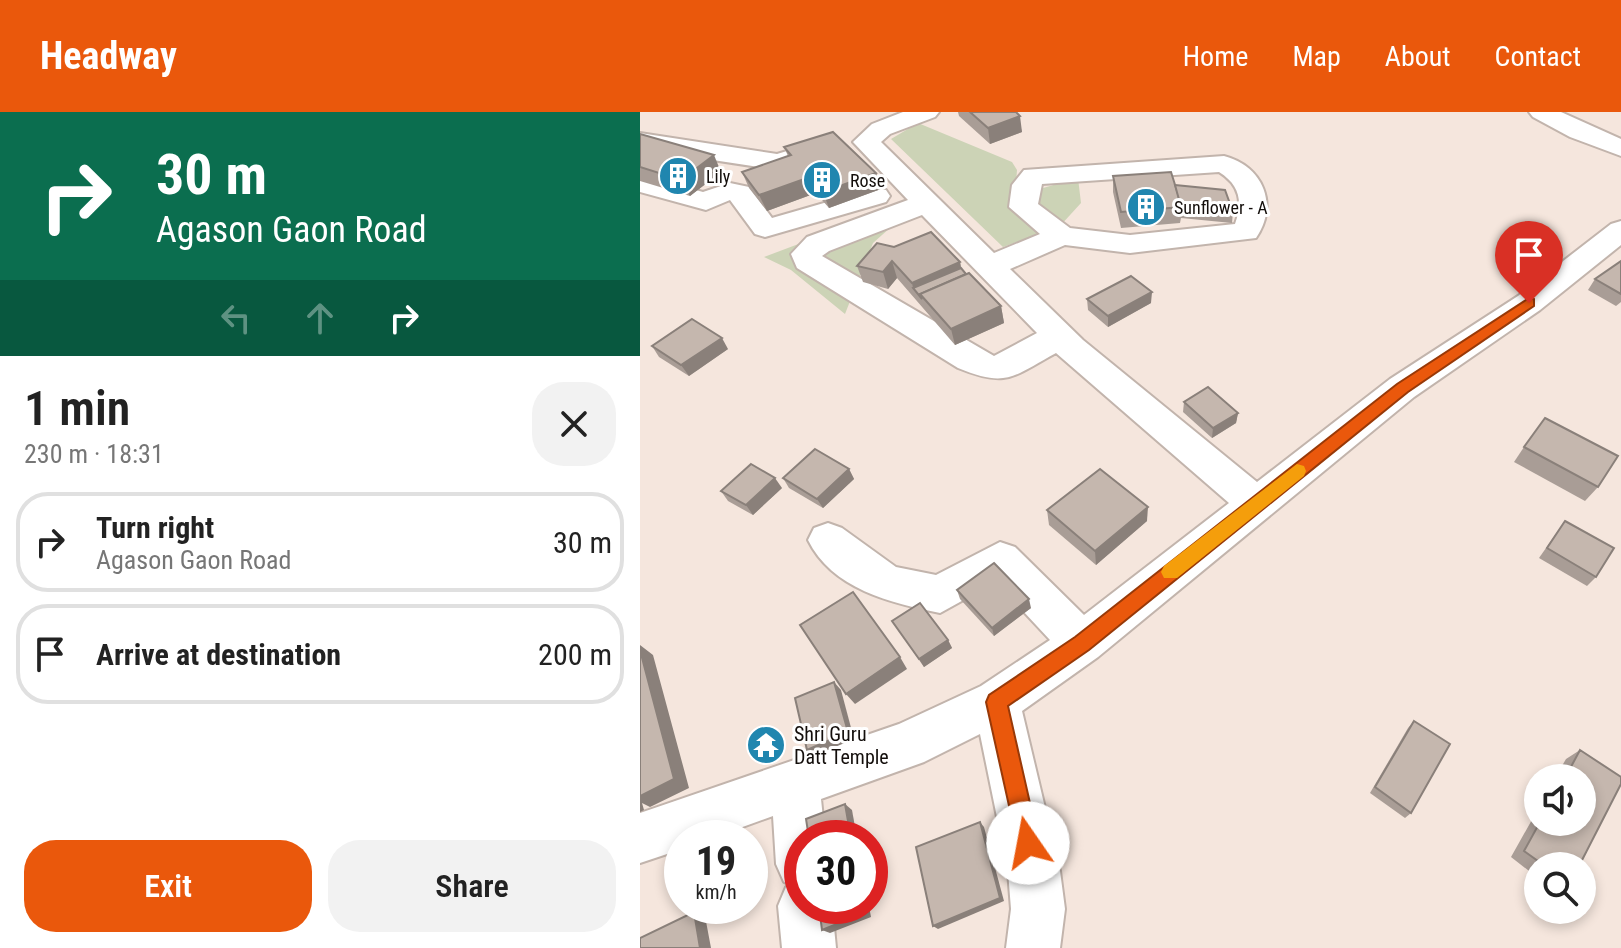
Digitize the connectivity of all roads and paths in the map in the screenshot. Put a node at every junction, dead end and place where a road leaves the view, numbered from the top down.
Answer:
1 (926, 112) edge
2 (1542, 112) edge
3 (1572, 122) edge
4 (870, 135) junction
5 (640, 141) edge
6 (1621, 148) edge
7 (640, 183) edge
8 (918, 194) junction
9 (1621, 230) edge
10 (1062, 236) junction
11 (989, 266) junction
12 (1059, 336) junction
13 (1256, 504) junction
14 (828, 540) dead end
15 (1082, 643) junction
16 (997, 702) junction
17 (795, 784) junction
18 (798, 820) edge
19 (640, 838) edge
20 (807, 924) edge
21 (809, 948) edge
22 (1033, 948) edge

1 - 4 street
2 - 3 street
3 - 6 street
4 - 5 street
4 - 8 street
7 - 8 street
8 - 11 street
8 - 12 street
9 - 13 street
10 - 10 street
10 - 11 street
11 - 12 street
12 - 13 street
13 - 15 street
14 - 15 street
15 - 16 street
16 - 17 street
16 - 22 street
17 - 18 street
17 - 19 street
20 - 21 street

